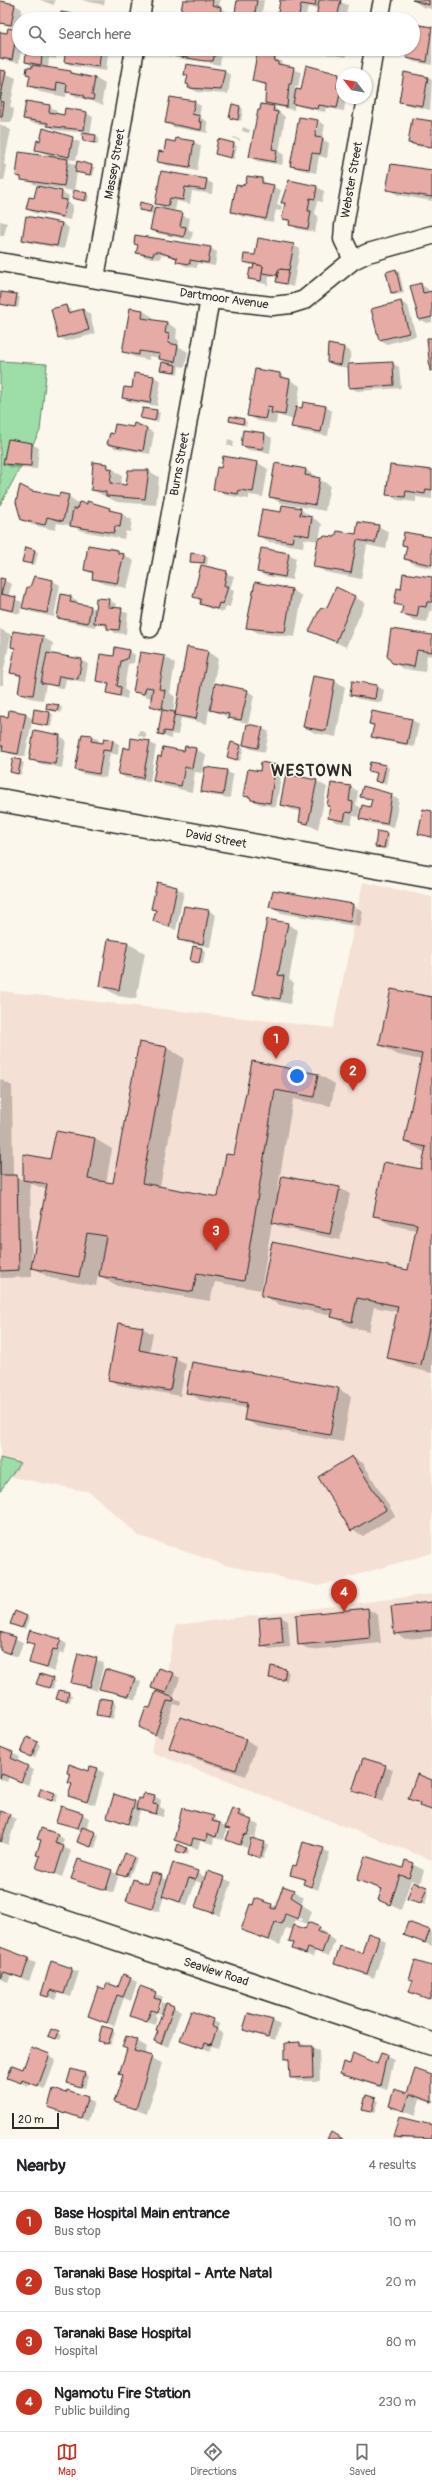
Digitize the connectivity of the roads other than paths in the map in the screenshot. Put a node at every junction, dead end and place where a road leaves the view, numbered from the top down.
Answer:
1 (143, 0) edge
2 (383, 0) edge
3 (141, 12) edge
4 (381, 12) edge
5 (134, 56) edge
6 (373, 56) edge
7 (371, 68) edge
8 (365, 104) edge
9 (432, 235) edge
10 (353, 260) junction
11 (0, 262) edge
12 (95, 278) junction
13 (210, 299) junction
14 (150, 628) dead end
15 (0, 800) edge
16 (432, 877) edge
17 (0, 1900) edge
18 (432, 2044) edge

1 - 3 street
2 - 4 street
5 - 12 street, Massey Street
6 - 7 street, Webster Street
8 - 10 street, Webster Street
9 - 10 street, Dartmoor Avenue
10 - 13 street, Dartmoor Avenue
11 - 12 street, Dartmoor Avenue
12 - 13 street, Dartmoor Avenue
13 - 14 street, Burns Street
15 - 16 street, David Street
17 - 18 street, Seaview Road

